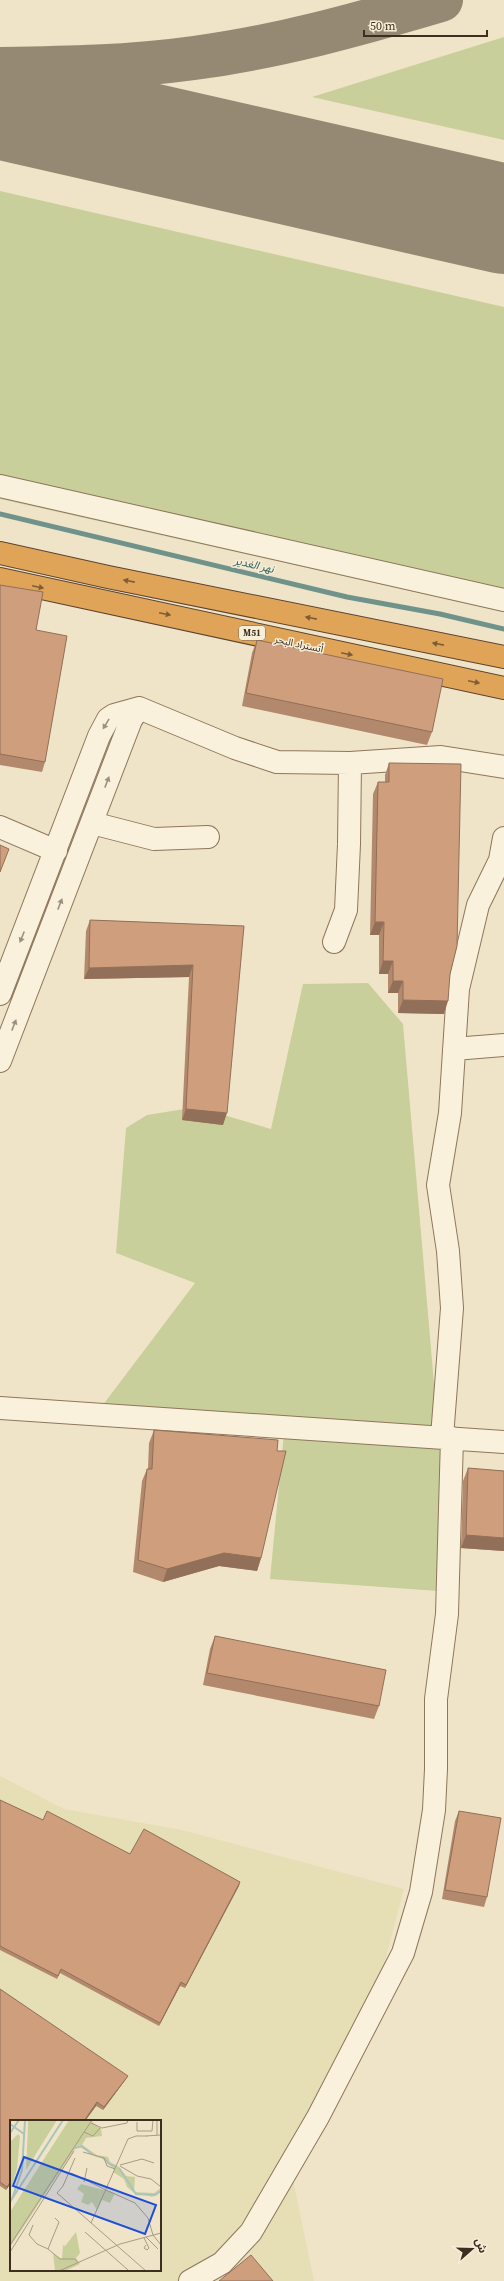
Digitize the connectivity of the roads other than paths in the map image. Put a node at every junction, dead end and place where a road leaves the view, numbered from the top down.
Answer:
1 (0, 486) edge
2 (0, 553) edge
3 (0, 579) edge
4 (504, 600) edge
5 (504, 657) edge
6 (504, 688) edge
7 (139, 708) junction
8 (350, 763) junction
9 (504, 767) edge
10 (92, 823) junction
11 (0, 827) edge
12 (208, 837) dead end
13 (504, 838) edge
14 (83, 845) junction
15 (56, 851) junction
16 (71, 876) junction
17 (334, 942) dead end
18 (0, 994) edge
19 (504, 1045) edge
20 (454, 1049) junction
21 (0, 1061) edge
22 (0, 1408) edge
23 (447, 1438) junction
24 (504, 1442) edge
25 (190, 2281) edge

1 - 4 street
5 -> 2 highway
3 -> 6 highway, أتستراد البحر / M51
7 - 8 street
10 -> 7 street
7 -> 15 street
8 - 9 street
8 - 17 street
10 - 12 street
10 - 14 street
11 - 15 street
13 - 20 street
14 - 15 street
14 - 16 street
15 - 16 street
15 -> 18 street
21 -> 16 street
19 - 20 street
20 - 23 street
22 - 23 street
23 - 24 street
23 - 25 street

